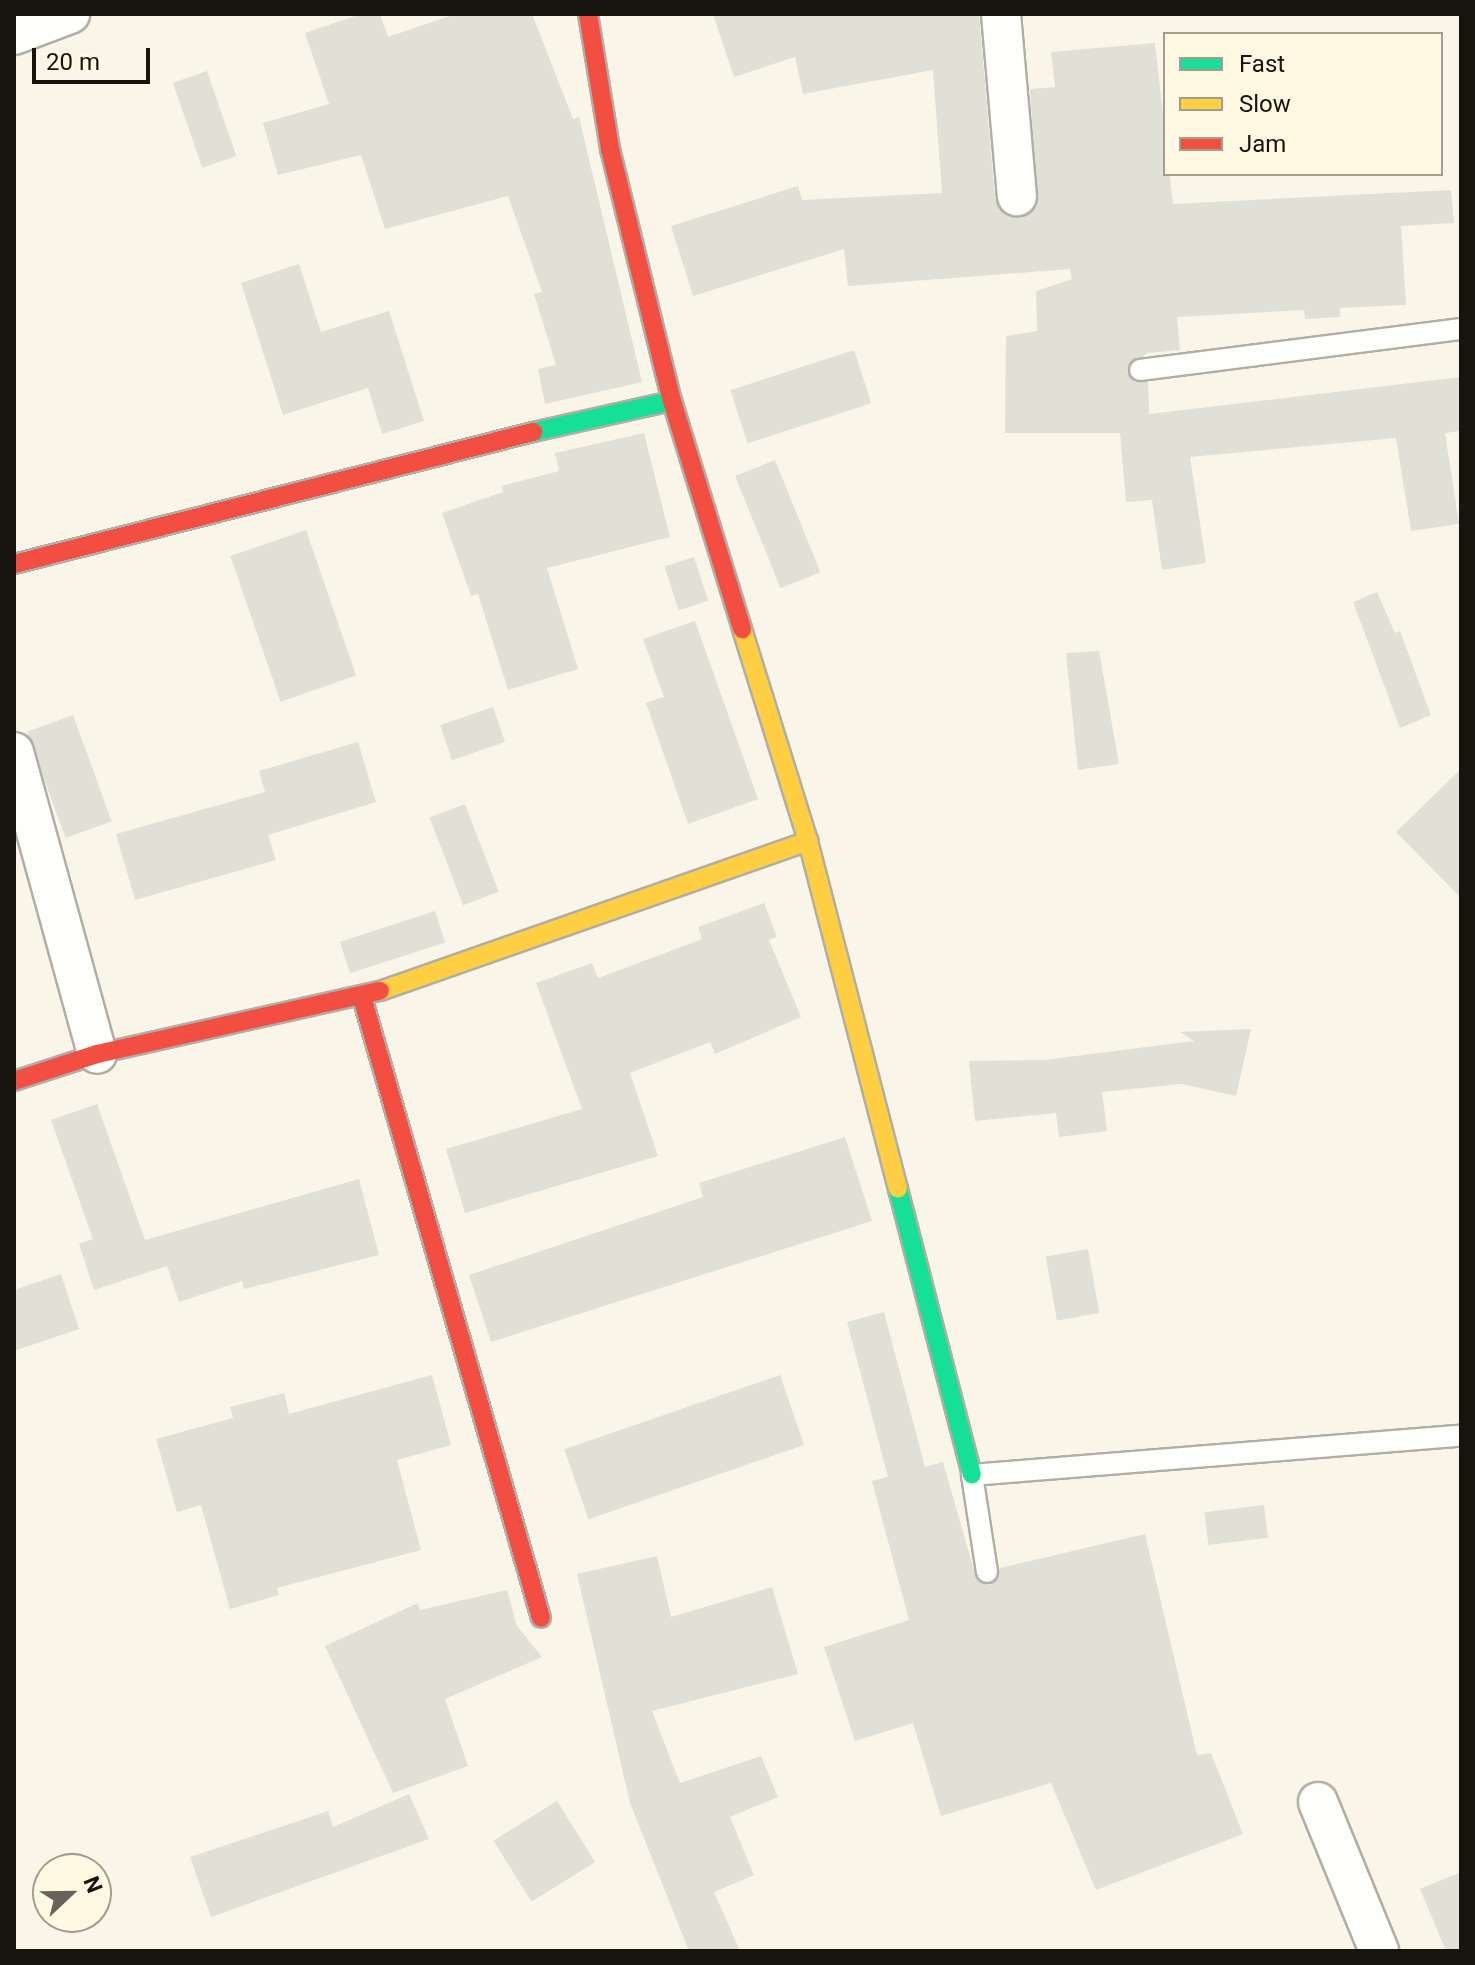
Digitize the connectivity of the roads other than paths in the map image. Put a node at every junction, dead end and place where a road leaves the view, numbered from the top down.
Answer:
1 (70, 14) edge
2 (588, 14) edge
3 (1001, 14) edge
4 (14, 35) edge
5 (1017, 196) dead end
6 (1461, 329) edge
7 (1140, 370) dead end
8 (672, 401) junction
9 (14, 564) edge
10 (14, 752) edge
11 (808, 841) junction
12 (362, 997) junction
13 (97, 1054) junction
14 (14, 1081) edge
15 (1461, 1436) edge
16 (972, 1475) junction
17 (987, 1572) dead end
18 (541, 1618) dead end
19 (1318, 1802) dead end
20 (1379, 1951) edge

1 - 4 street
2 - 8 street
3 - 5 street
6 - 7 lane
8 - 9 street
8 - 11 street
10 - 13 street
11 - 12 street
11 - 16 street
12 - 13 street
12 - 18 street
13 - 14 street
15 - 16 lane
16 - 17 lane
19 - 20 street

